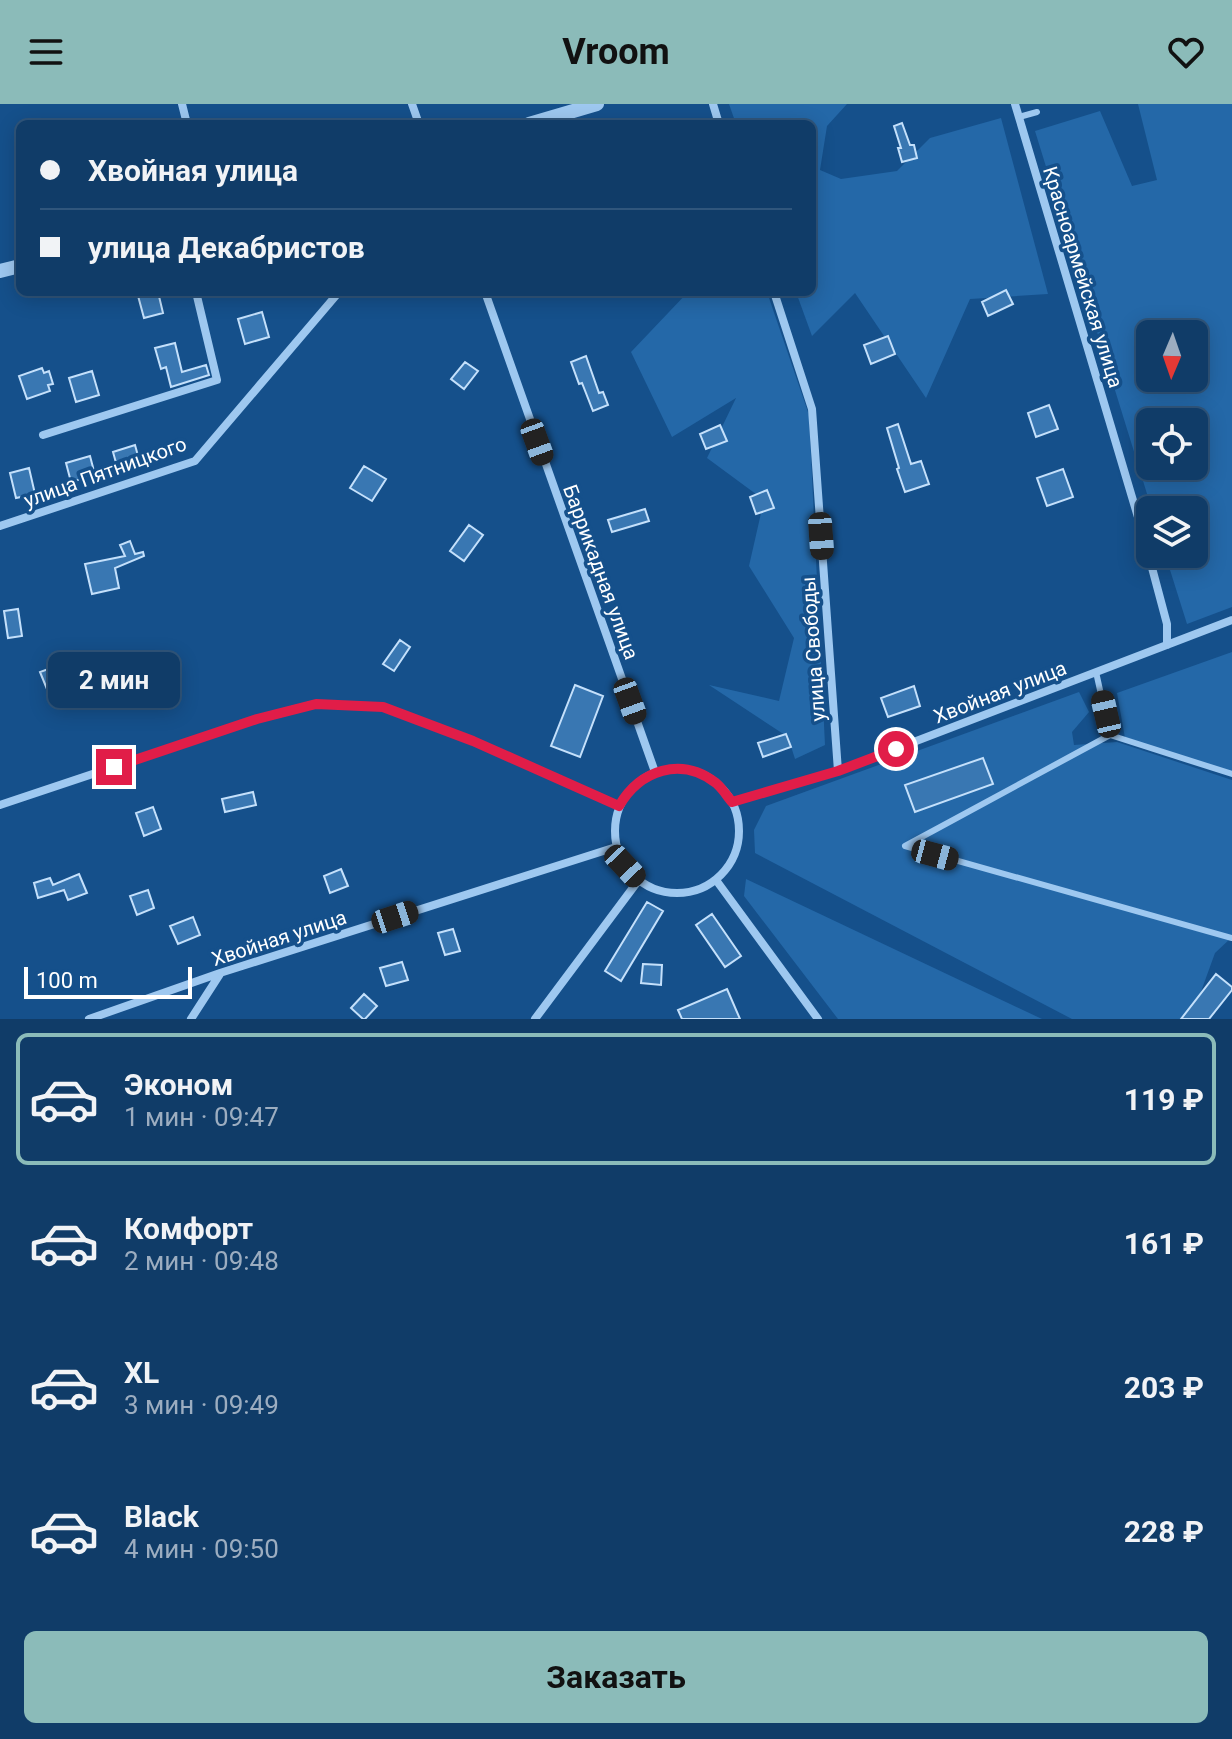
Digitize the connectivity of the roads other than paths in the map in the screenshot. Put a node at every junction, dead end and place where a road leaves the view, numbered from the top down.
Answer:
1 (597, 104) edge
2 (1015, 104) edge
3 (1037, 112) dead end
4 (1019, 117) junction
5 (543, 120) edge
6 (197, 296) edge
7 (336, 296) edge
8 (486, 296) edge
9 (775, 296) edge
10 (43, 435) dead end
11 (0, 526) edge
12 (1232, 620) edge
13 (1167, 645) junction
14 (1096, 672) junction
15 (1110, 735) junction
16 (838, 771) junction
17 (655, 772) junction
18 (1232, 774) edge
19 (732, 802) junction
20 (0, 805) edge
21 (619, 806) junction
22 (616, 847) junction
23 (716, 880) junction
24 (638, 881) junction
25 (1232, 938) edge
26 (220, 973) junction
27 (89, 1019) edge
28 (191, 1019) edge
29 (535, 1019) edge
30 (818, 1019) edge

1 - 5 street
2 - 4 street, Красноармейская улица
3 - 4 lane
4 - 13 street, Красноармейская улица
6 - 10 street
7 - 11 street, улица Пятницкого
8 - 17 street, Баррикадная улица
9 - 16 street, улица Свободы
12 - 13 street, Хвойная улица
13 - 14 street, Хвойная улица
14 - 15 lane
14 - 16 street, Хвойная улица
15 - 18 lane
15 - 25 lane
16 - 19 street, Хвойная улица
17 - 19 street
17 - 21 street
19 - 23 street
20 - 21 street
21 - 22 street
22 - 24 street
22 - 26 street, Хвойная улица
23 - 24 street
23 - 30 street
24 - 29 street
26 - 27 street, Хвойная улица
26 - 28 street

